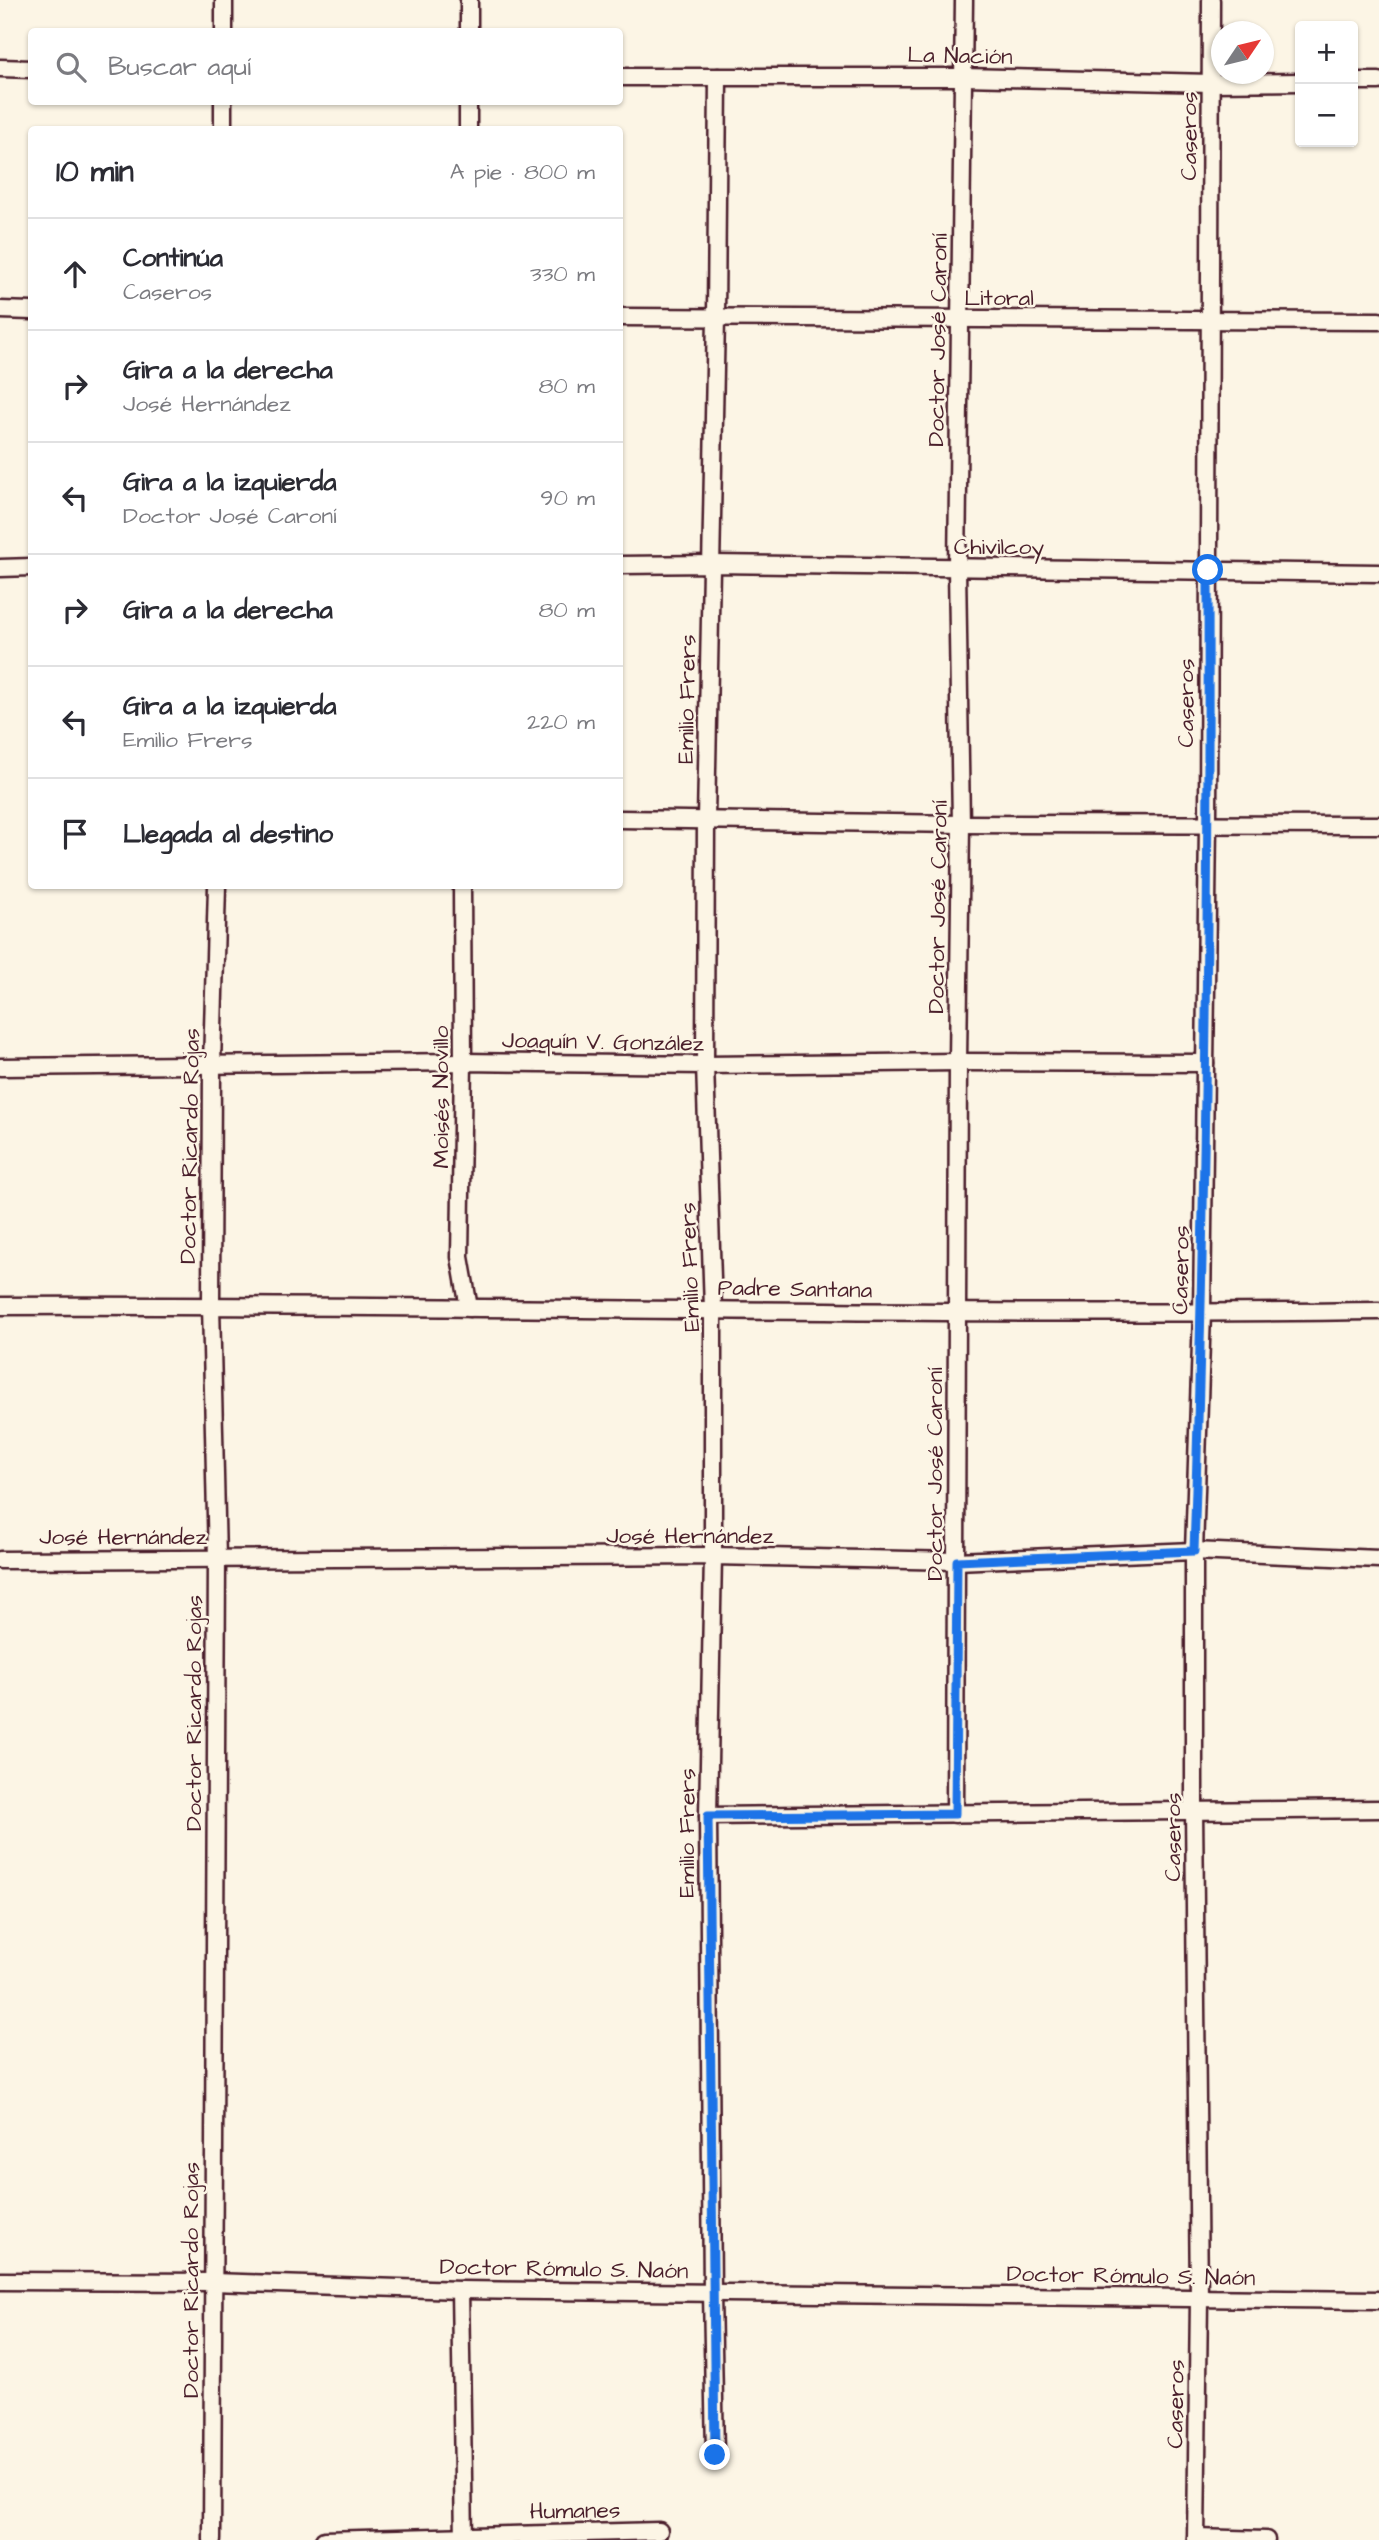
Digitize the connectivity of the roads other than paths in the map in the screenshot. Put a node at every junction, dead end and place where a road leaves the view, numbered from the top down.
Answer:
1 (224, 0) edge
2 (469, 0) edge
3 (964, 0) edge
4 (1211, 0) edge
5 (1211, 21) edge
6 (224, 28) edge
7 (469, 28) edge
8 (0, 68) edge
9 (28, 69) edge
10 (718, 77) junction
11 (964, 77) junction
12 (623, 78) edge
13 (1358, 81) edge
14 (1379, 81) edge
15 (1274, 82) edge
16 (1295, 82) edge
17 (1211, 83) joint
18 (223, 105) edge
19 (468, 105) edge
20 (223, 126) edge
21 (468, 126) edge
22 (0, 310) edge
23 (28, 311) edge
24 (623, 317) edge
25 (716, 317) junction
26 (959, 319) junction
27 (1210, 320) junction
28 (1379, 321) edge
29 (712, 564) junction
30 (623, 565) edge
31 (0, 568) edge
32 (28, 568) edge
33 (957, 569) junction
34 (1208, 570) junction
35 (1379, 573) edge
36 (623, 819) edge
37 (706, 819) junction
38 (961, 824) junction
39 (1208, 824) junction
40 (1379, 825) edge
41 (217, 889) edge
42 (462, 889) edge
43 (464, 1062) junction
44 (958, 1062) junction
45 (1205, 1063) junction
46 (212, 1065) junction
47 (705, 1065) junction
48 (0, 1067) edge
49 (211, 1305) junction
50 (0, 1306) edge
51 (469, 1308) junction
52 (713, 1310) junction
53 (1379, 1311) edge
54 (957, 1312) junction
55 (1202, 1313) junction
56 (1194, 1551) junction
57 (713, 1556) junction
58 (217, 1559) junction
59 (1379, 1559) edge
60 (0, 1560) edge
61 (957, 1561) junction
62 (1194, 1809) junction
63 (1379, 1809) edge
64 (955, 1814) junction
65 (708, 1816) junction
66 (0, 2281) edge
67 (213, 2282) junction
68 (460, 2290) junction
69 (712, 2292) junction
70 (1199, 2299) junction
71 (1379, 2300) edge
72 (715, 2455) dead end
73 (659, 2531) dead end
74 (464, 2538) edge
75 (1196, 2539) edge
76 (212, 2540) edge
77 (324, 2540) edge
78 (1266, 2540) edge

1 - 6 street
2 - 7 street
3 - 11 street, Doctor José Caroní
4 - 5 street, Caseros
8 - 9 street
10 - 11 street, La Nación
10 - 12 street, La Nación
10 - 25 street, Emilio Frers
11 - 17 street, La Nación
11 - 26 street, Doctor José Caroní
13 - 14 street
15 - 16 street, La Nación
17 - 27 street, Caseros
18 - 20 street
19 - 21 street
22 - 23 street
24 - 25 street, Litoral
25 - 26 street, Litoral
25 - 29 street, Emilio Frers
26 - 27 street, Litoral
26 - 33 street, Doctor José Caroní
27 - 28 street, Litoral
27 - 34 street, Caseros
29 - 30 street, Chivilcoy
29 - 33 street, Chivilcoy
29 - 37 street, Emilio Frers
31 - 32 street
33 - 34 street, Chivilcoy
33 - 38 street, Doctor José Caroní
34 - 35 street, Chivilcoy
34 - 39 street, Caseros
36 - 37 street
37 - 38 street
37 - 47 street, Emilio Frers
38 - 39 street
38 - 44 street, Doctor José Caroní
39 - 40 street
39 - 45 street, Caseros
41 - 46 street, Doctor Ricardo Rojas
42 - 43 street, Moisés Novillo
43 - 46 street, Joaquín V. González
43 - 47 street, Joaquín V. González
43 - 51 street, Moisés Novillo
44 - 45 street, Joaquín V. González
44 - 47 street, Joaquín V. González
44 - 54 street, Doctor José Caroní
45 - 55 street, Caseros
46 - 48 street, Joaquín V. González
46 - 49 street, Doctor Ricardo Rojas
47 - 52 street, Emilio Frers
49 - 50 street, Padre Santana
49 - 51 street, Padre Santana
49 - 58 street, Doctor Ricardo Rojas
51 - 52 street, Padre Santana
52 - 54 street, Padre Santana
52 - 57 street, Emilio Frers
53 - 55 street, Padre Santana
54 - 55 street, Padre Santana
54 - 61 street, Doctor José Caroní
55 - 56 street, Caseros
56 - 59 street, José Hernández
56 - 61 street, José Hernández
56 - 62 street, Caseros
57 - 58 street, José Hernández
57 - 61 street, José Hernández
57 - 65 street, Emilio Frers
58 - 60 street, José Hernández
58 - 67 street, Doctor Ricardo Rojas
61 - 64 street, Doctor José Caroní
62 - 63 street
62 - 64 street
62 - 70 street, Caseros
64 - 65 street
65 - 69 street, Emilio Frers
66 - 67 street, Doctor Rómulo S. Naón
67 - 68 street, Doctor Rómulo S. Naón
67 - 76 street, Doctor Ricardo Rojas
68 - 69 street, Doctor Rómulo S. Naón
68 - 74 street
69 - 70 street, Doctor Rómulo S. Naón
69 - 72 street, Emilio Frers
70 - 71 street, Doctor Rómulo S. Naón
70 - 75 street, Caseros
73 - 74 street, Humanes
74 - 77 street, Humanes
75 - 78 street

